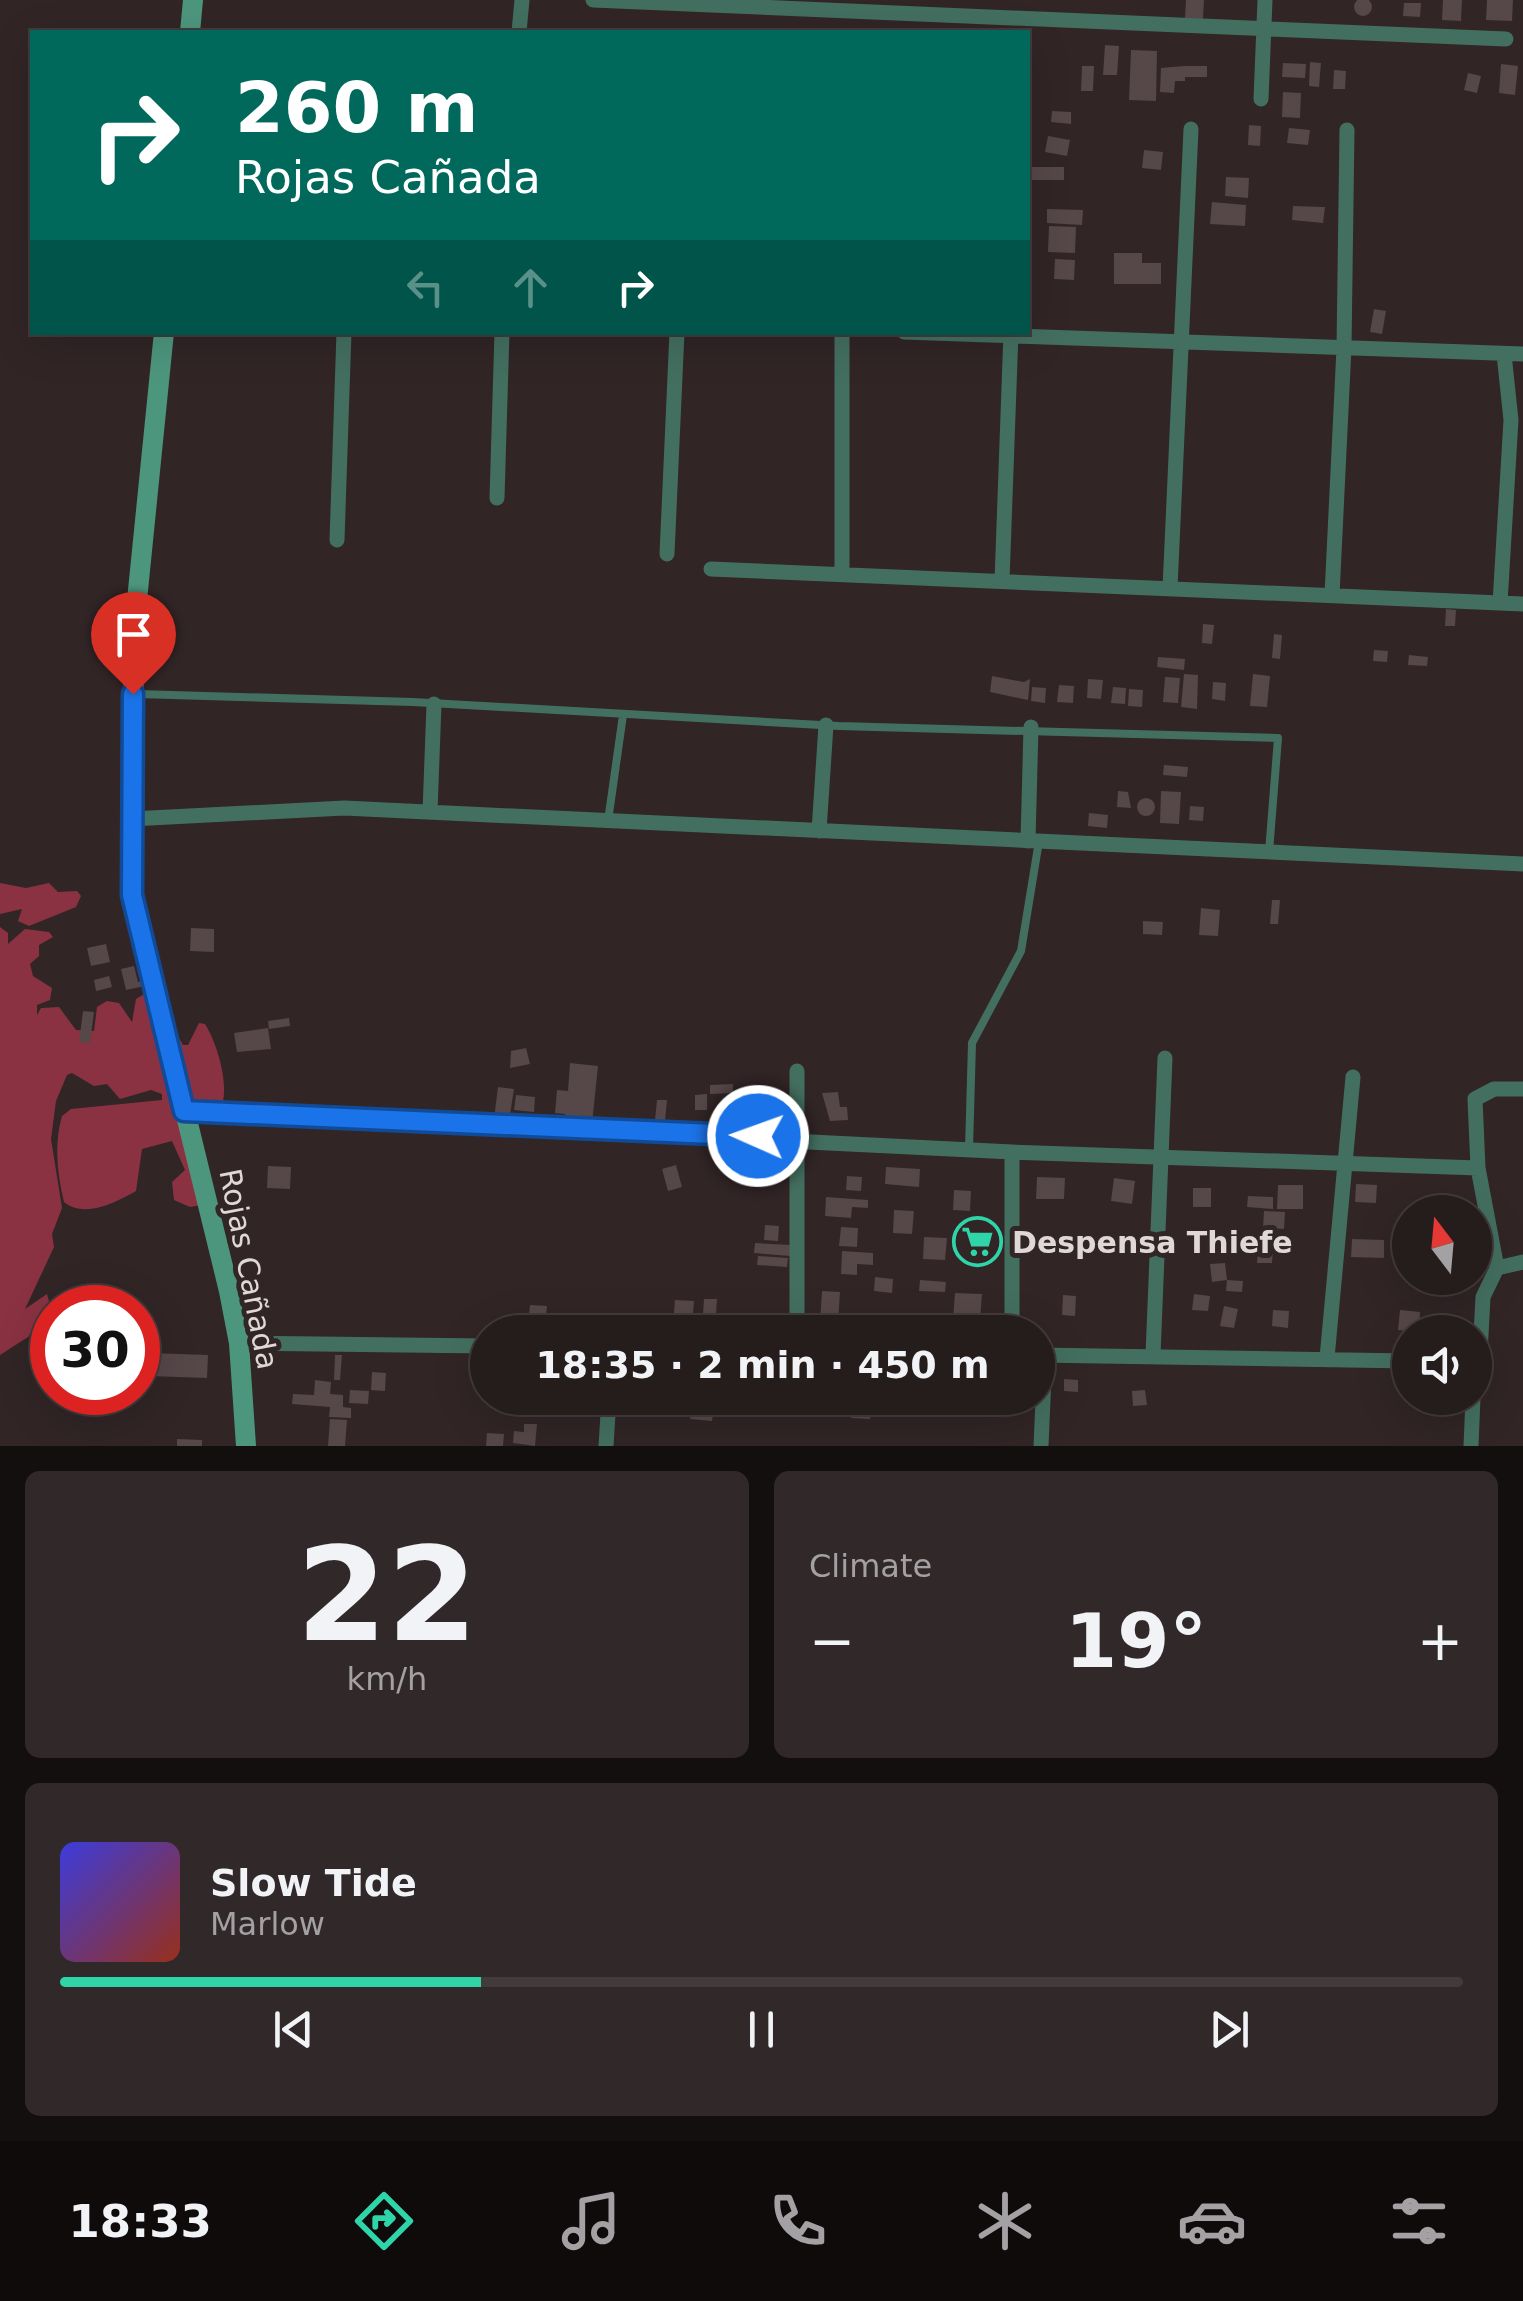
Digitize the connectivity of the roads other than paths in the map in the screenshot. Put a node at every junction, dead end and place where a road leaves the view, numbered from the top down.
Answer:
1 (193, 0) edge
2 (522, 0) edge
3 (593, 0) edge
4 (1265, 0) edge
5 (1262, 29) junction
6 (190, 30) edge
7 (519, 30) edge
8 (1515, 40) edge
9 (1261, 99) dead end
10 (1192, 129) dead end
11 (1347, 130) dead end
12 (164, 335) edge
13 (344, 335) edge
14 (502, 335) edge
15 (677, 335) edge
16 (842, 335) edge
17 (1011, 335) edge
18 (1030, 335) edge
19 (1184, 343) junction
20 (1344, 348) junction
21 (1504, 354) junction
22 (1523, 354) edge
23 (497, 498) dead end
24 (337, 540) dead end
25 (668, 554) dead end
26 (711, 568) dead end
27 (842, 574) junction
28 (1002, 581) junction
29 (1170, 588) junction
30 (1332, 595) junction
31 (1500, 602) junction
32 (1523, 604) edge
33 (133, 694) junction
34 (434, 704) junction
35 (622, 715) junction
36 (826, 725) junction
37 (1031, 728) junction
38 (430, 812) junction
39 (130, 819) junction
40 (608, 821) junction
41 (819, 831) junction
42 (1034, 841) junction
43 (1269, 852) junction
44 (1523, 864) edge
45 (1165, 1058) dead end
46 (797, 1071) dead end
47 (1353, 1077) dead end
48 (1523, 1089) edge
49 (184, 1111) junction
50 (797, 1138) junction
51 (969, 1149) junction
52 (1012, 1152) junction
53 (1161, 1156) junction
54 (1342, 1162) junction
55 (1478, 1168) junction
56 (1523, 1262) edge
57 (1497, 1268) junction
58 (796, 1315) edge
59 (1012, 1315) edge
60 (1482, 1315) edge
61 (239, 1343) junction
62 (470, 1346) edge
63 (1055, 1354) edge
64 (1153, 1356) junction
65 (1327, 1358) junction
66 (1392, 1360) edge
67 (608, 1415) edge
68 (1041, 1415) edge
69 (1472, 1415) edge
70 (246, 1446) edge
71 (606, 1446) edge
72 (1041, 1446) edge
73 (1470, 1446) edge

1 - 6 main road
2 - 7 street
3 - 5 street
4 - 5 street
5 - 8 street
5 - 9 street
10 - 19 street
11 - 20 street
12 - 33 main road, Rojas Cañada
13 - 24 street
14 - 23 street
15 - 25 street
16 - 27 street
17 - 28 street
18 - 19 street
19 - 20 street
19 - 29 street
20 - 21 street
20 - 30 street
21 - 22 street
21 - 31 street
26 - 27 street
27 - 28 street
28 - 29 street
29 - 30 street
30 - 31 street
31 - 32 street
33 - 34 lane
33 - 39 main road, Rojas Cañada
34 - 35 lane
34 - 38 street
35 - 36 lane
35 - 40 lane
36 - 37 lane
36 - 41 street
37 - 42 street
37 - 43 lane
38 - 39 street
38 - 40 street
39 - 49 main road, Rojas Cañada
40 - 41 street
41 - 42 street
42 - 43 street
42 - 51 lane
43 - 44 street
45 - 53 street
46 - 50 street
47 - 54 street
48 - 55 street
49 - 50 street
49 - 61 main road, Rojas Cañada
50 - 51 street
50 - 58 street
51 - 52 street
52 - 53 street
52 - 59 street
53 - 54 street
53 - 64 street
54 - 55 street
54 - 65 street
55 - 57 street
56 - 57 street
57 - 60 street
61 - 62 street
61 - 70 main road, Rojas Cañada
63 - 64 street
64 - 65 street
65 - 66 street
67 - 71 street
68 - 72 street
69 - 73 street

